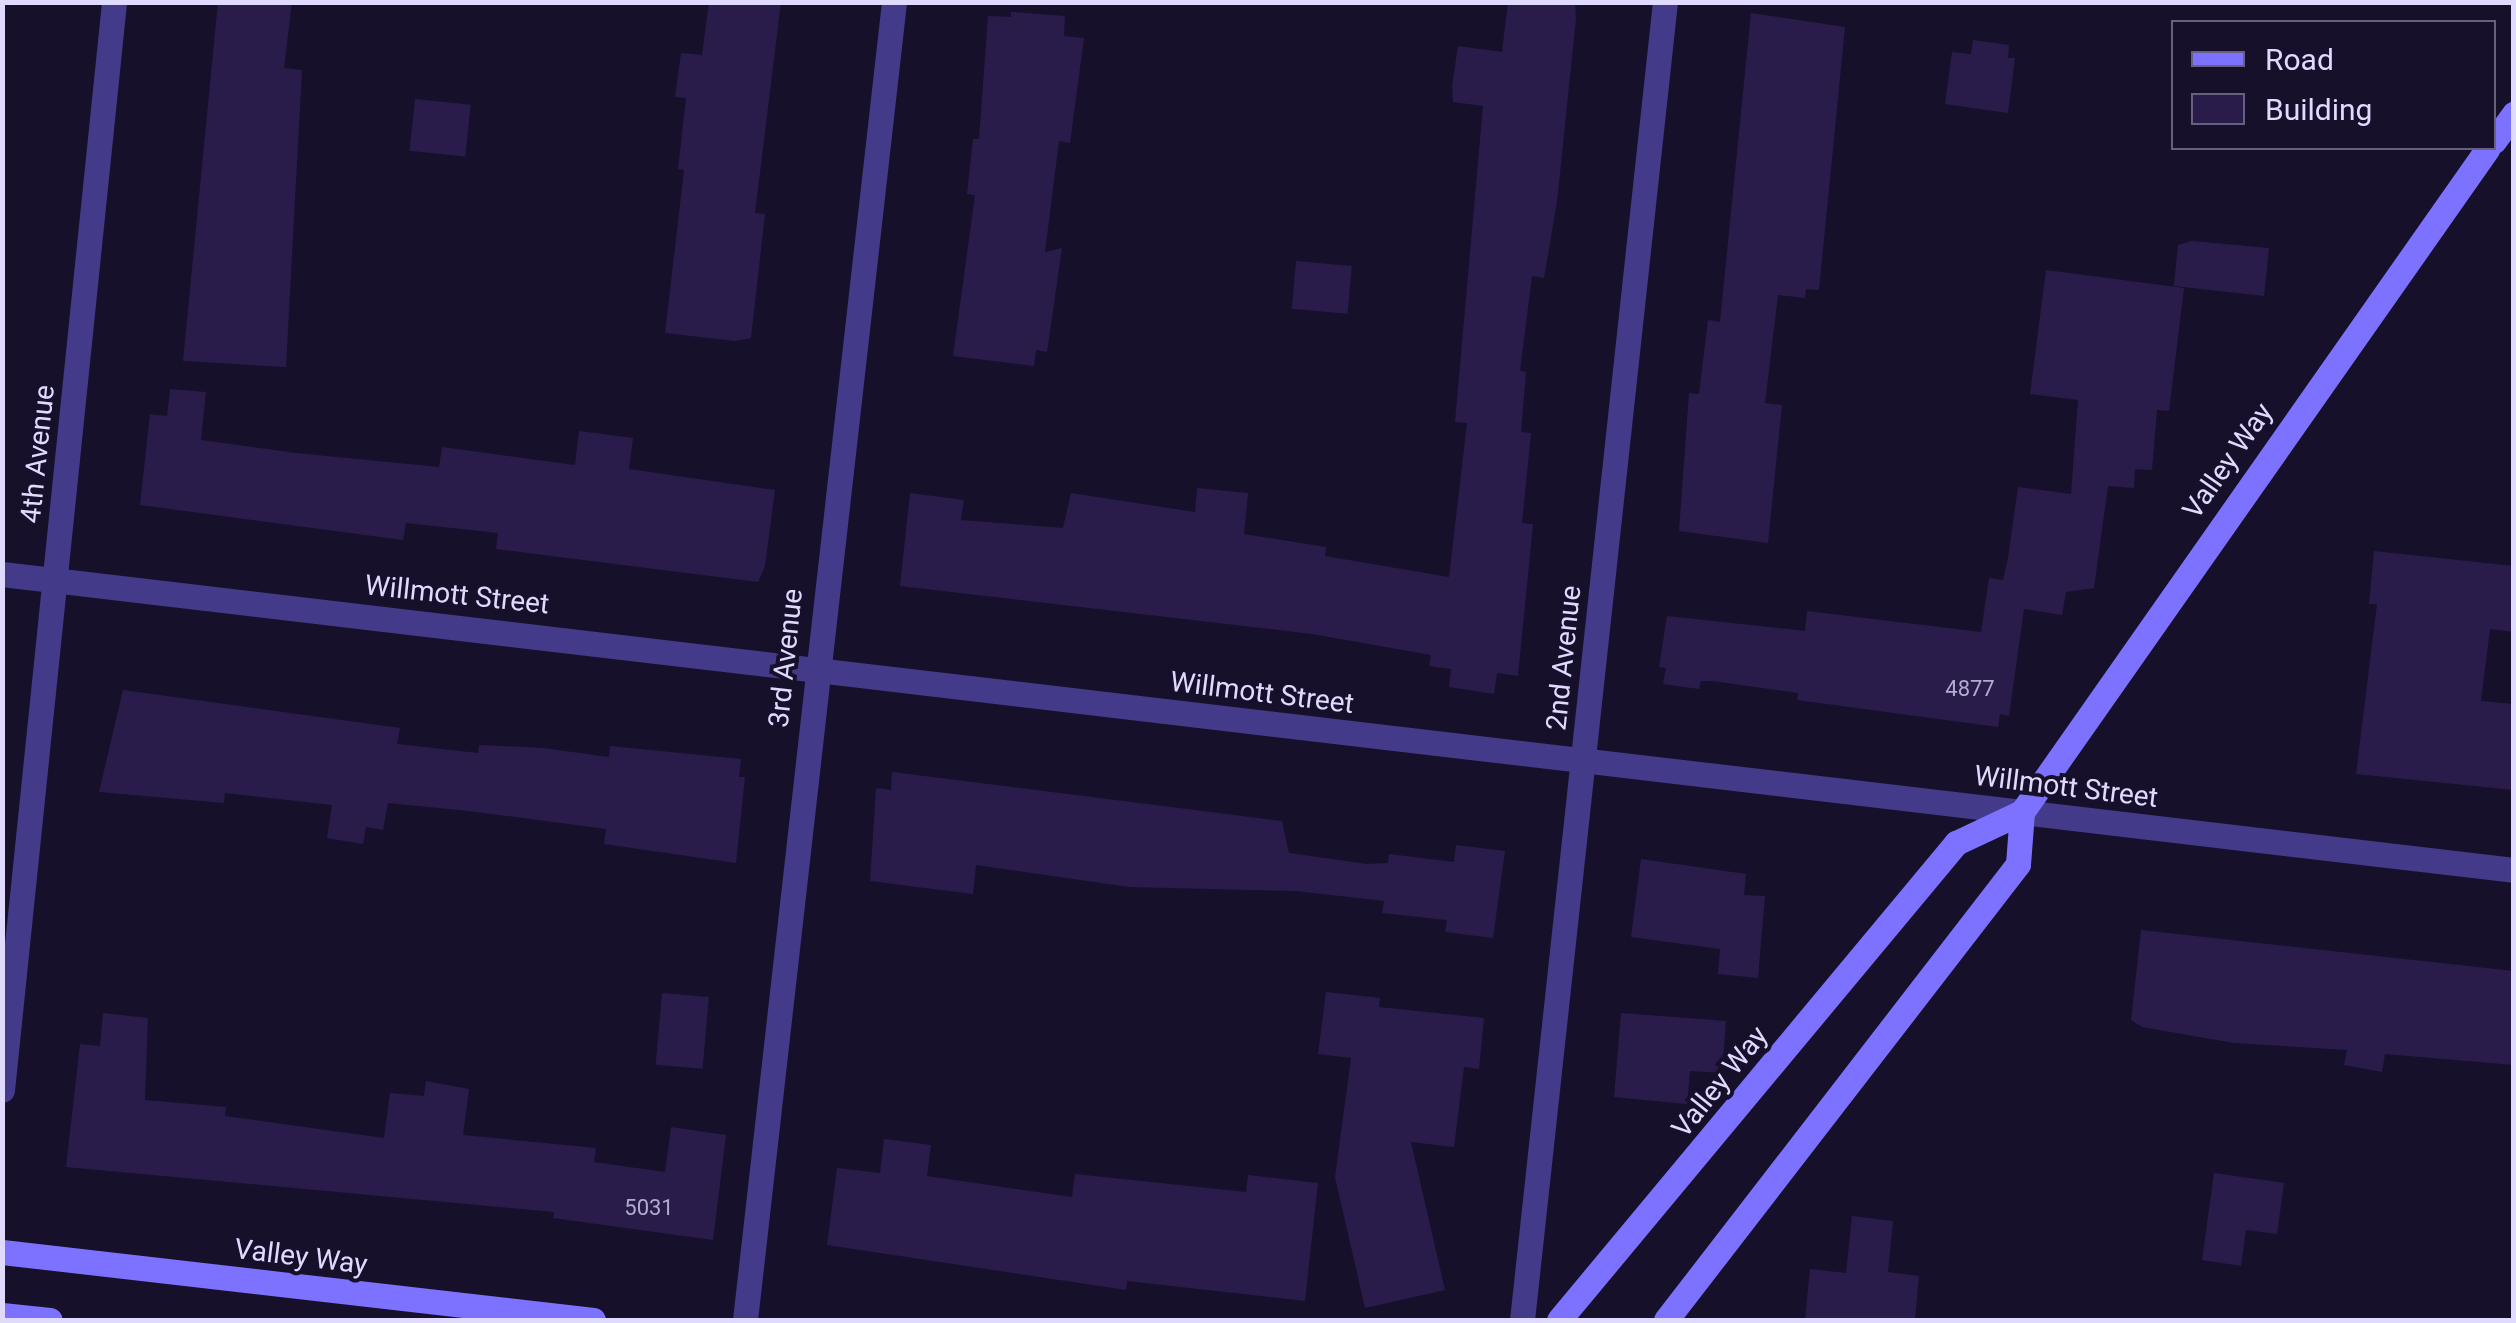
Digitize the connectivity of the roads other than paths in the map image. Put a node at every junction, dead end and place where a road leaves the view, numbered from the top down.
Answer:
1 (114, 2) edge
2 (894, 2) edge
3 (1665, 2) edge
4 (2514, 113) edge
5 (2496, 137) edge
6 (2487, 150) edge
7 (2, 574) edge
8 (56, 580) junction
9 (815, 665) junction
10 (1582, 765) junction
11 (2022, 812) junction
12 (2514, 870) edge
13 (2, 1090) edge
14 (2, 1252) edge
15 (2, 1315) edge
16 (50, 1320) edge
17 (592, 1320) edge
18 (744, 1320) edge
19 (1522, 1320) edge
20 (1558, 1320) edge
21 (1666, 1320) edge

1 - 8 street, 4th Avenue
2 - 9 street, 3rd Avenue
3 - 10 street, 2nd Avenue
4 - 5 street
6 - 11 street, Valley Way
7 - 8 street, Willmott Street
8 - 9 street, Willmott Street
8 - 13 street, 4th Avenue
9 - 10 street, Willmott Street
9 - 18 street, 3rd Avenue
10 - 11 street, Willmott Street
10 - 19 street, 2nd Avenue
11 - 12 street, Willmott Street
11 - 20 street, Valley Way
11 - 21 street
14 - 17 street, Valley Way
15 - 16 street

